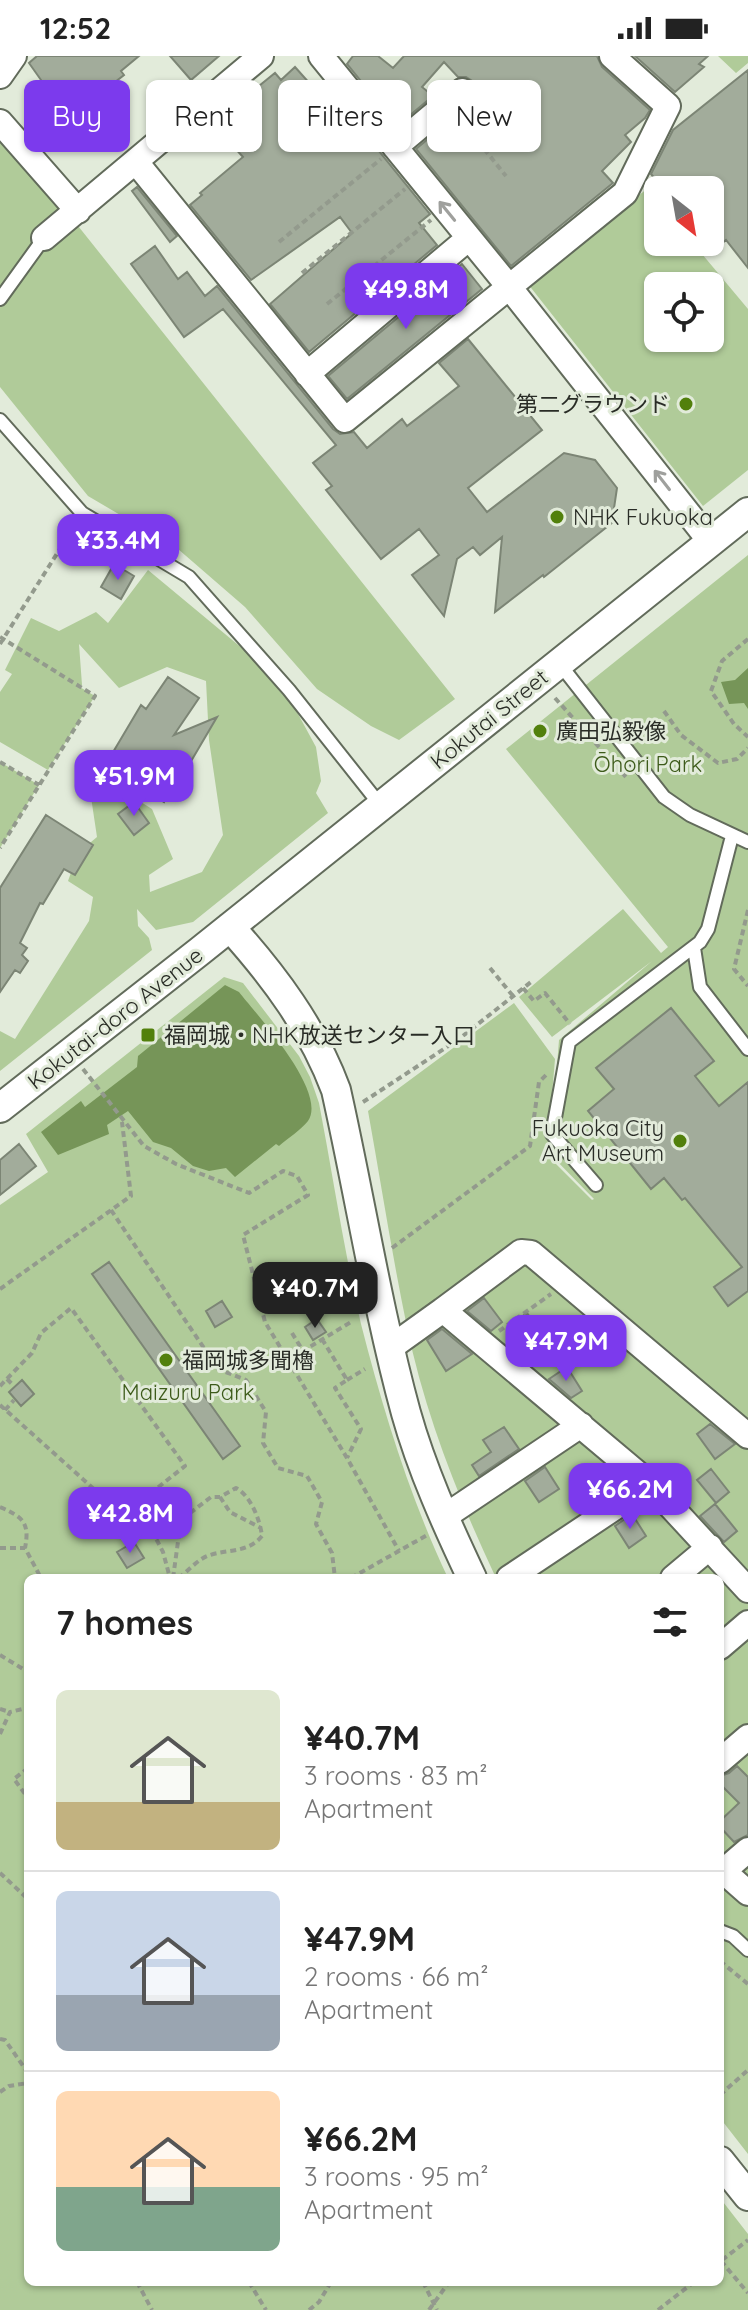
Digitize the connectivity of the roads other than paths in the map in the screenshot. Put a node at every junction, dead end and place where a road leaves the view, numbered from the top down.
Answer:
1 (14, 56) edge
2 (321, 56) edge
3 (612, 56) edge
4 (256, 57) edge
5 (0, 76) edge
6 (341, 80) edge
7 (427, 121) edge
8 (0, 122) edge
9 (411, 134) edge
10 (399, 152) edge
11 (136, 162) junction
12 (78, 211) junction
13 (44, 238) joint
14 (469, 238) junction
15 (510, 288) junction
16 (0, 299) edge
17 (307, 374) junction
18 (0, 420) edge
19 (748, 512) edge
20 (710, 541) junction
21 (559, 663) junction
22 (381, 806) junction
23 (732, 836) junction
24 (748, 842) edge
25 (230, 927) junction
26 (694, 948) junction
27 (748, 1049) edge
28 (0, 1108) edge
29 (596, 1185) dead end
30 (443, 1310) junction
31 (390, 1348) junction
32 (581, 1425) junction
33 (748, 1436) edge
34 (650, 1484) junction
35 (446, 1520) junction
36 (710, 1547) junction
37 (470, 1574) edge
38 (515, 1574) edge
39 (678, 1574) edge
40 (748, 1590) edge
41 (748, 1623) edge
42 (724, 1644) edge
43 (748, 1737) edge
44 (724, 1758) edge
45 (748, 1850) edge
46 (724, 1871) edge
47 (724, 1875) edge
48 (748, 1893) edge
49 (724, 1933) edge
50 (748, 1950) edge
51 (724, 2166) edge
52 (748, 2196) edge

1 - 5 street
2 - 6 street
3 - 15 street
4 - 11 street
7 - 9 street
8 - 12 street
14 -> 10 street
11 - 12 street
11 - 17 street
12 - 13 street
13 - 16 lane
14 - 15 street
14 - 17 street
15 - 17 street
20 -> 15 street
18 - 22 lane
19 - 20 street, Kokutai Street
20 - 21 street, Kokutai Street
21 - 22 street, Kokutai Street
21 - 23 lane
22 - 25 street, Kokutai Street
23 - 24 lane
23 - 26 lane
25 - 28 street, Kokutai-doro Avenue
25 - 31 street
26 - 27 lane
26 - 29 lane
30 - 31 street
30 - 32 street
30 - 33 street
31 - 35 street
32 - 34 street
32 - 35 street
34 - 36 street
34 - 38 street
35 - 37 street
36 - 39 street
36 - 40 street
41 - 42 street
43 - 44 street
45 - 46 street
47 - 48 street
49 - 50 lane
51 - 52 street

